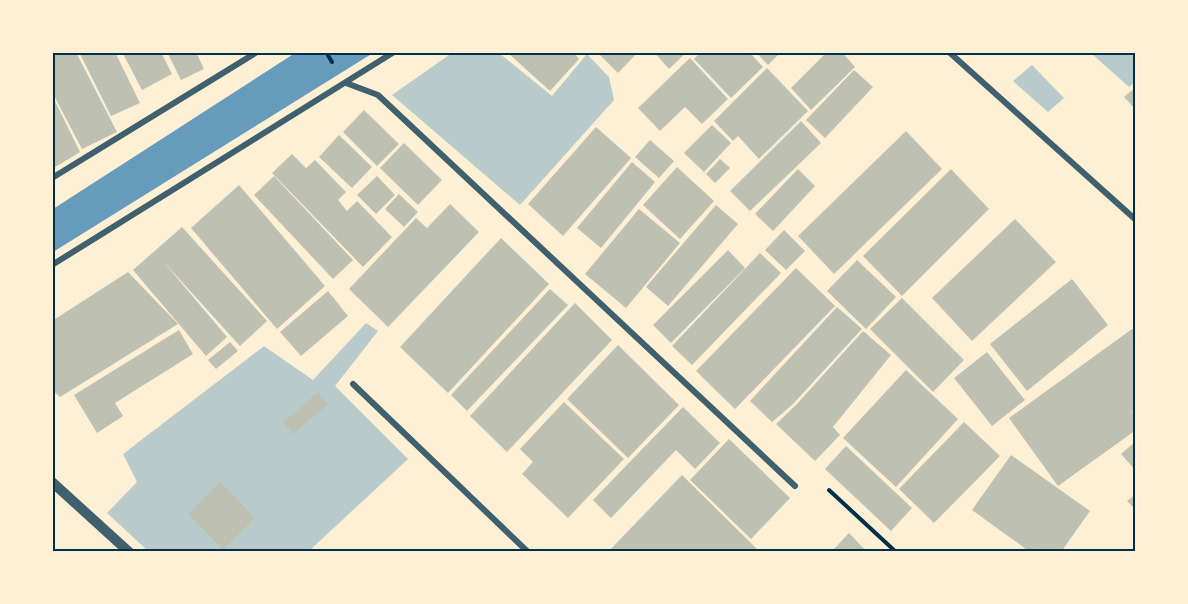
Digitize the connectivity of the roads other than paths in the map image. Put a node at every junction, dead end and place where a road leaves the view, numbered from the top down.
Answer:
1 (257, 52) edge
2 (394, 52) edge
3 (949, 52) edge
4 (346, 83) junction
5 (52, 178) edge
6 (1136, 220) edge
7 (52, 265) edge
8 (353, 384) dead end
9 (52, 482) edge
10 (795, 486) dead end
11 (129, 552) edge
12 (528, 552) edge

1 - 5 street
2 - 4 street
3 - 6 street
4 - 7 street
4 - 10 street
8 - 12 street
9 - 11 street

